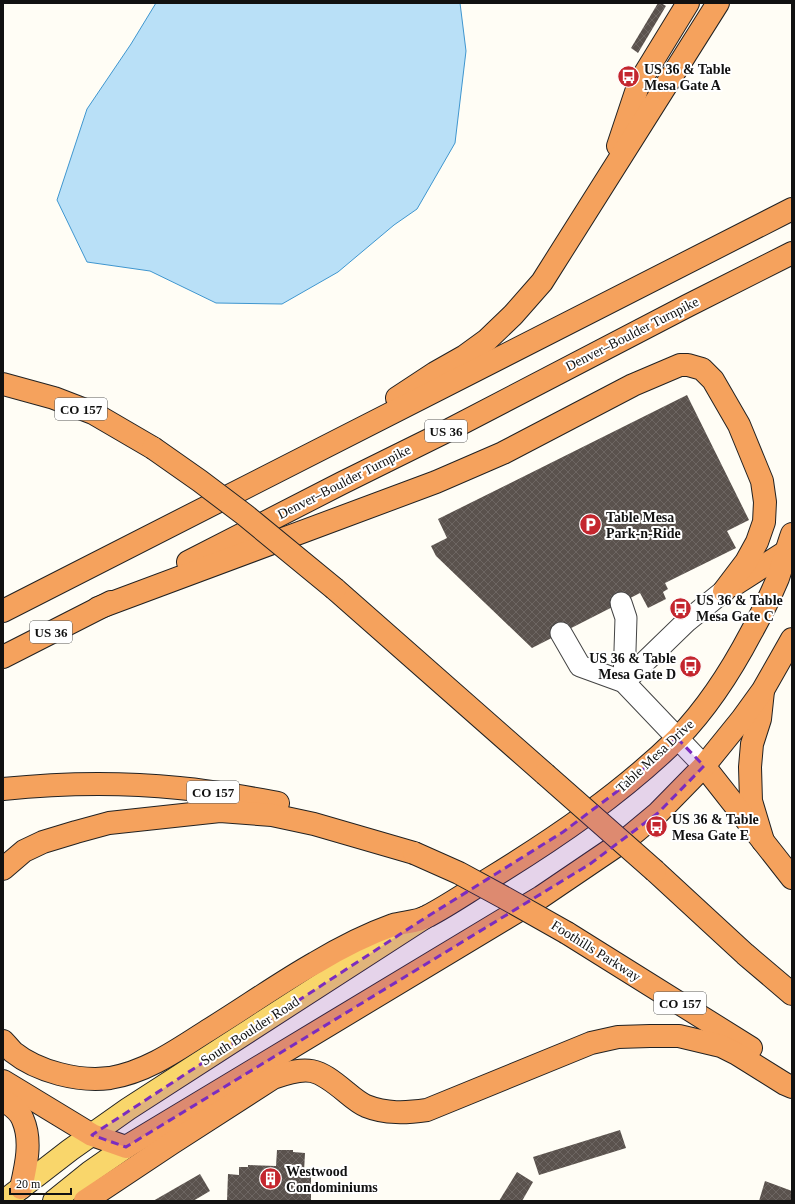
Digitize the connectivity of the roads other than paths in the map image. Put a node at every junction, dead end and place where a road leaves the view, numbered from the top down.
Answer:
1 (688, 3) edge
2 (718, 3) edge
3 (603, 186) junction
4 (792, 209) edge
5 (792, 253) edge
6 (3, 384) edge
7 (321, 450) junction
8 (789, 542) edge
9 (724, 591) junction
10 (621, 603) dead end
11 (98, 608) junction
12 (3, 611) edge
13 (561, 633) dead end
14 (792, 639) edge
15 (3, 656) edge
16 (624, 682) junction
17 (763, 690) junction
18 (677, 738) junction
19 (704, 766) junction
20 (3, 789) edge
21 (763, 841) junction
22 (414, 853) junction
23 (3, 869) edge
24 (502, 871) joint
25 (792, 878) edge
26 (425, 918) junction
27 (792, 994) edge
28 (3, 1041) edge
29 (792, 1074) edge
30 (3, 1081) edge
31 (792, 1086) edge
32 (3, 1100) edge
33 (92, 1134) junction
34 (126, 1147) junction
35 (13, 1194) edge
36 (54, 1201) edge
37 (85, 1201) edge

1 - 3 highway
2 - 3 highway
3 - 7 highway
4 - 7 highway, US 36
5 - 11 highway, Denver–Boulder Turnpike / US 36
6 - 27 highway, CO 157, bridge
7 - 12 highway, US 36
8 - 9 highway
8 - 18 highway, Table Mesa Drive
9 - 11 highway
9 - 16 street
10 - 16 street
11 - 15 highway, Denver–Boulder Turnpike / US 36
13 - 16 street
14 - 17 highway
16 - 18 street
17 - 19 highway
17 - 21 highway
18 - 19 street
18 - 24 highway, Table Mesa Drive
19 - 21 highway
19 - 34 highway
20 - 22 highway, CO 157
21 - 25 highway
22 - 23 highway
22 - 29 highway, Foothills Parkway / CO 157, bridge
24 - 26 highway, South Boulder Road
26 - 28 highway
26 - 33 main road, South Boulder Road
30 - 33 highway
31 - 37 highway
32 - 35 highway
33 - 34 highway
33 - 35 main road, South Boulder Road
34 - 36 main road

